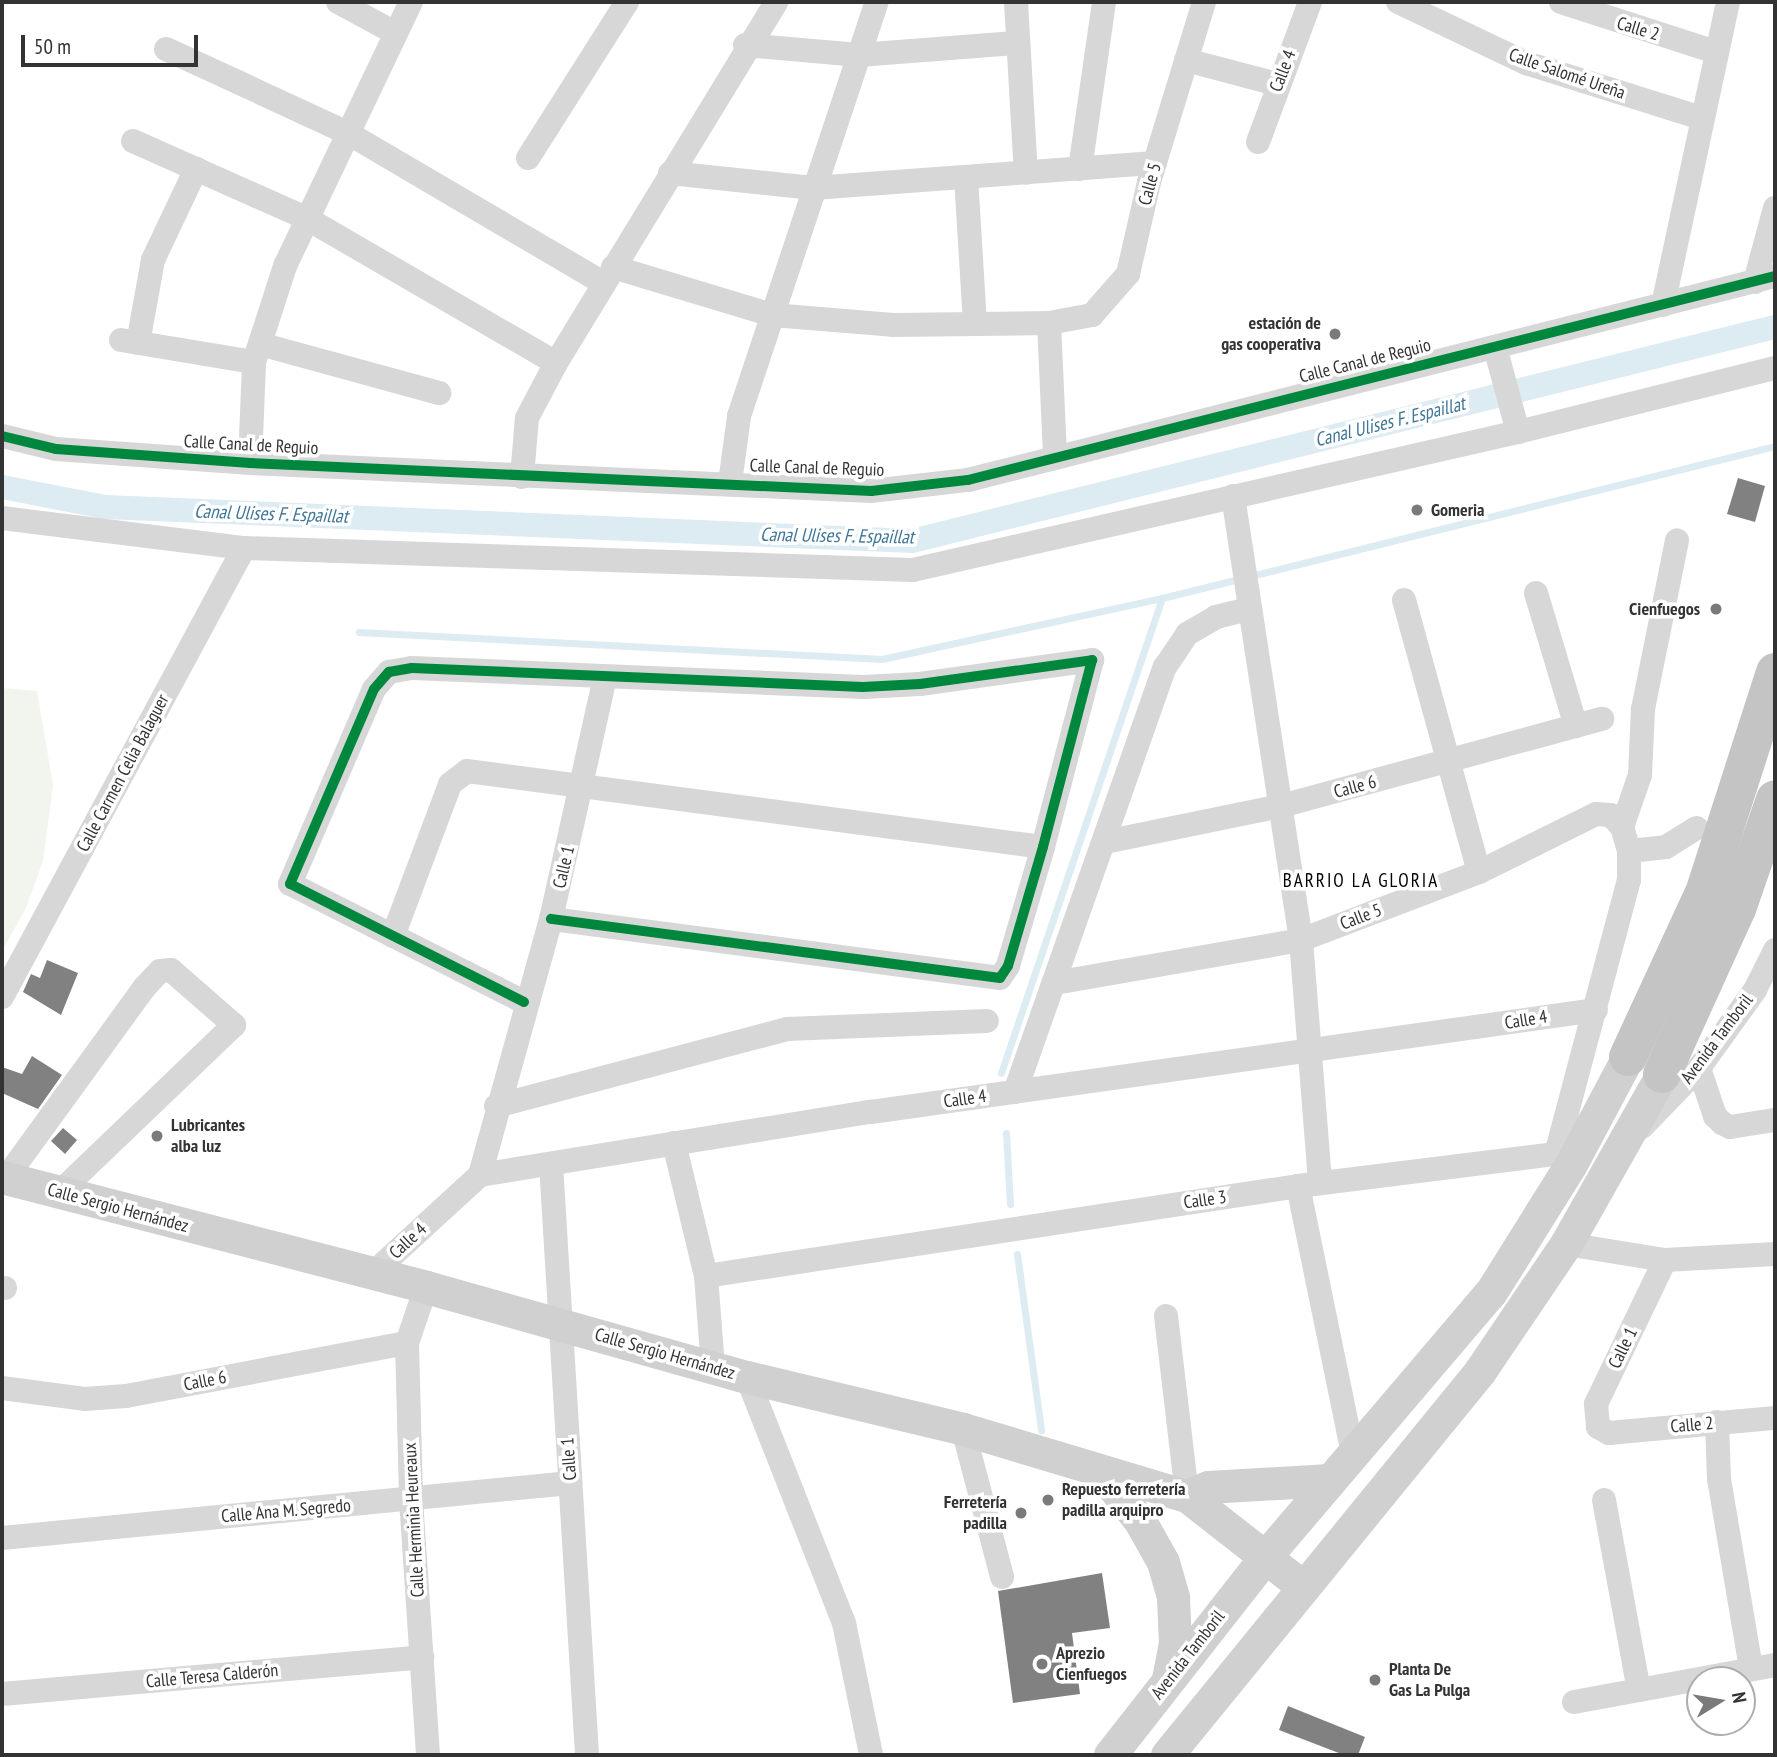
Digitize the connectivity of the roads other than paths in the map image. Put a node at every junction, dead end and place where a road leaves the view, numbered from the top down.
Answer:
1 (338, 2) edge
2 (411, 2) edge
3 (627, 2) edge
4 (776, 2) edge
5 (877, 2) edge
6 (1016, 2) edge
7 (1104, 2) edge
8 (1204, 2) edge
9 (1310, 2) edge
10 (1398, 2) edge
11 (1561, 2) edge
12 (1728, 2) edge
13 (1431, 9) edge
14 (395, 33) junction
15 (1016, 43) junction
16 (745, 45) junction
17 (166, 49) dead end
18 (1716, 52) junction
19 (859, 55) junction
20 (1186, 60) junction
21 (1277, 84) junction
22 (1700, 118) junction
23 (346, 132) junction
24 (133, 141) dead end
25 (1258, 142) dead end
26 (528, 158) dead end
27 (1155, 163) junction
28 (196, 169) junction
29 (1080, 169) junction
30 (670, 173) junction
31 (1026, 173) junction
32 (966, 177) junction
33 (813, 188) junction
34 (1775, 208) edge
35 (306, 218) junction
36 (608, 275) junction
37 (1765, 279) edge
38 (1664, 305) junction
39 (772, 314) junction
40 (1049, 323) junction
41 (975, 324) junction
42 (257, 353) junction
43 (1497, 354) junction
44 (556, 363) junction
45 (1775, 368) edge
46 (439, 393) dead end
47 (1515, 422) junction
48 (2, 436) edge
49 (1055, 456) junction
50 (250, 463) junction
51 (522, 477) junction
52 (730, 483) junction
53 (1233, 496) junction
54 (2, 518) edge
55 (1677, 540) dead end
56 (244, 548) junction
57 (1536, 593) dead end
58 (1248, 599) junction
59 (1404, 600) dead end
60 (1775, 673) edge
61 (605, 677) junction
62 (1602, 719) dead end
63 (1576, 726) junction
64 (1449, 763) junction
65 (582, 788) junction
66 (1775, 800) edge
67 (1281, 806) junction
68 (1696, 828) dead end
69 (1626, 839) junction
70 (1105, 842) junction
71 (1043, 847) junction
72 (1479, 872) junction
73 (551, 919) junction
74 (393, 936) junction
75 (1301, 940) junction
76 (1775, 950) edge
77 (1054, 983) junction
78 (1765, 988) edge
79 (2, 997) edge
80 (524, 1002) junction
81 (1596, 1010) junction
82 (987, 1021) dead end
83 (1309, 1053) junction
84 (1628, 1057) joint
85 (1681, 1071) junction
86 (1015, 1092) junction
87 (496, 1106) junction
88 (1775, 1120) edge
89 (674, 1143) junction
90 (1564, 1159) junction
91 (551, 1164) junction
92 (480, 1175) junction
93 (4, 1177) edge
94 (1309, 1185) junction
95 (59, 1194) junction
96 (1566, 1244) junction
97 (1775, 1254) edge
98 (1665, 1260) junction
99 (372, 1274) junction
100 (706, 1276) junction
101 (426, 1287) junction
102 (1166, 1316) dead end
103 (561, 1325) junction
104 (407, 1343) junction
105 (713, 1367) junction
106 (747, 1377) junction
107 (2, 1388) edge
108 (1775, 1418) edge
109 (1717, 1422) junction
110 (963, 1429) junction
111 (1609, 1433) joint
112 (1353, 1453) junction
113 (1103, 1474) junction
114 (1330, 1480) junction
115 (570, 1483) junction
116 (1187, 1496) junction
117 (411, 1499) junction
118 (1604, 1500) dead end
119 (2, 1538) edge
120 (1266, 1556) junction
121 (1002, 1577) dead end
122 (1302, 1586) junction
123 (422, 1657) junction
124 (1763, 1667) edge
125 (1167, 1683) junction
126 (1639, 1690) junction
127 (2, 1694) edge
128 (1574, 1702) dead end
129 (428, 1755) edge
130 (587, 1755) edge
131 (871, 1755) edge
132 (1110, 1755) edge
133 (1167, 1755) edge

1 - 14 street
2 - 14 street
3 - 26 street
4 - 16 street
5 - 19 street
6 - 15 street
7 - 29 street
8 - 20 street, Calle 5
9 - 21 street, Calle 4
10 - 13 street, Calle Salomé Ureña
11 - 18 street, Calle 2
12 - 18 street
13 - 22 street, Calle Salomé Ureña
14 - 23 street
15 - 19 street
15 - 31 street
16 - 19 street
16 - 30 street
17 - 23 street, Calle 5
18 - 22 street
19 - 33 street
20 - 21 street
20 - 27 street, Calle 5
21 - 25 street, Calle 4
22 - 38 street
23 - 35 street
23 - 36 street, Calle 5
24 - 28 street
27 - 29 street
27 - 40 street, Calle 5
28 - 35 street
28 - 42 street
29 - 31 street
30 - 33 street
30 - 36 street
31 - 32 street
32 - 33 street
32 - 41 street
33 - 39 street
34 - 37 street
35 - 42 street
35 - 44 street
36 - 39 street, Calle 5
36 - 44 street
37 - 38 street, Calle Canal de Reguio
38 - 43 street, Calle Canal de Reguio
39 - 41 street, Calle 5
39 - 52 street
40 - 41 street, Calle 5
40 - 49 street
42 - 46 street
42 - 50 street
43 - 47 street
43 - 49 street, Calle Canal de Reguio
44 - 51 street
45 - 47 street
47 - 53 street
48 - 50 street, Calle Canal de Reguio
49 - 52 street, Calle Canal de Reguio
50 - 51 street, Calle Canal de Reguio
51 - 52 street, Calle Canal de Reguio
53 - 56 street
53 - 58 street
54 - 56 street
55 - 69 street
56 - 79 street, Calle Carmen Celia Balaguer
57 - 63 street
58 - 67 street
58 - 70 street
59 - 64 street
60 - 84 highway
61 - 65 street, Calle 1
61 - 71 street
61 - 74 street
62 - 63 street, Calle 6
63 - 64 street, Calle 6
64 - 67 street, Calle 6
64 - 72 street
65 - 71 street
65 - 73 street, Calle 1
65 - 74 street
66 - 85 highway
67 - 70 street, Calle 6
67 - 75 street
68 - 69 street
69 - 72 street, Calle 5
69 - 81 street
70 - 77 street
71 - 73 street
72 - 75 street, Calle 5
73 - 80 street, Calle 1
74 - 80 street
75 - 77 street, Calle 5
75 - 83 street
76 - 78 street, Avenida Tamboril
77 - 86 street
78 - 85 street, Avenida Tamboril
80 - 87 street, Calle 1
81 - 83 street, Calle 4
81 - 90 street
82 - 87 street
83 - 86 street, Calle 4
83 - 94 street
84 - 90 street, Avenida Tamboril
85 - 88 street
85 - 96 street
86 - 89 street, Calle 4
87 - 92 street, Calle 1
89 - 91 street, Calle 4
89 - 100 street
90 - 94 street, Calle 3
90 - 112 street, Avenida Tamboril
91 - 92 street, Calle 4
91 - 103 street, Calle 1
92 - 99 street, Calle 4
93 - 95 street, Calle Sergio Hernández
93 - 95 street
94 - 100 street, Calle 3
94 - 112 street
95 - 99 street, Calle Sergio Hernández
96 - 98 street
96 - 122 street
97 - 98 street
98 - 111 street, Calle 1
99 - 101 street, Calle Sergio Hernández
100 - 105 street
101 - 103 street, Calle Sergio Hernández
101 - 104 street, Calle Herminia Heureaux
102 - 116 street
103 - 105 street, Calle Sergio Hernández
103 - 115 street, Calle 1
104 - 107 street, Calle 6
104 - 117 street, Calle Herminia Heureaux
105 - 106 street, Calle Sergio Hernández
106 - 110 street, Calle Sergio Hernández
106 - 131 street
108 - 109 street, Calle 2
109 - 111 street, Calle 2
109 - 124 street
110 - 113 street, Calle Sergio Hernández
110 - 121 street
112 - 114 street, Avenida Tamboril
113 - 116 street, Calle Sergio Hernández
113 - 125 street
114 - 116 street
114 - 120 street, Avenida Tamboril
115 - 117 street, Calle Ana M. Segredo
115 - 130 street, Calle 1
116 - 120 street, Calle Sergio Hernández
117 - 119 street, Calle Ana M. Segredo
117 - 123 street, Calle Herminia Heureaux
118 - 126 street
120 - 122 street, Calle Sergio Hernández
120 - 125 street, Avenida Tamboril
122 - 133 street
123 - 127 street, Calle Teresa Calderón
123 - 129 street, Calle Herminia Heureaux
124 - 126 street
125 - 132 street, Avenida Tamboril
126 - 128 street

